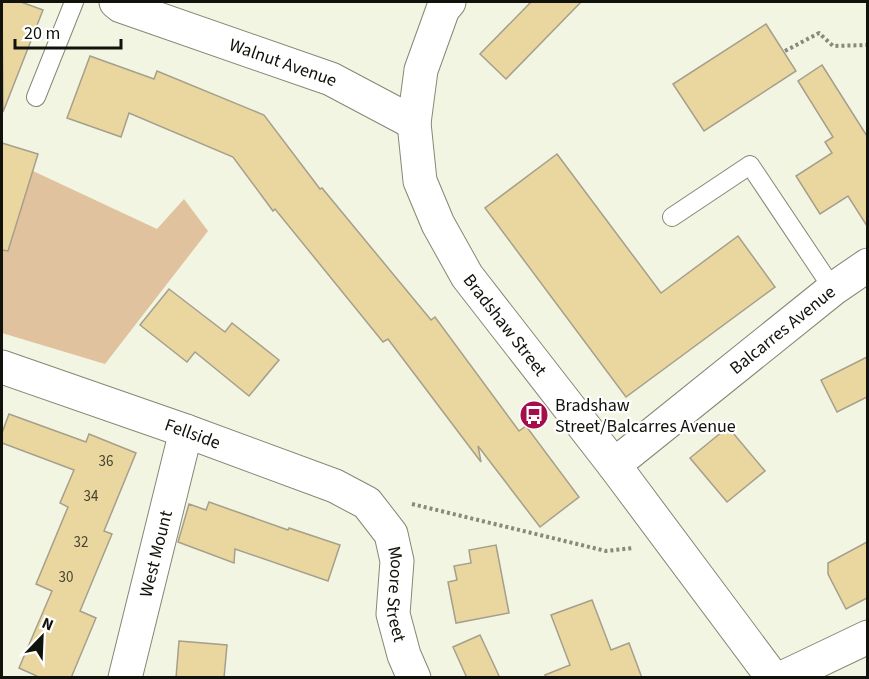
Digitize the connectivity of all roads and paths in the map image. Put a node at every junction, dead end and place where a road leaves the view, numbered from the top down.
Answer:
1 (74, 2) edge
2 (116, 2) edge
3 (449, 2) edge
4 (867, 45) edge
5 (785, 51) dead end
6 (36, 97) dead end
7 (414, 123) junction
8 (672, 218) dead end
9 (867, 265) edge
10 (833, 289) junction
11 (2, 367) edge
12 (186, 430) junction
13 (614, 465) junction
14 (377, 514) junction
15 (672, 543) junction
16 (867, 637) edge
17 (125, 678) edge
18 (414, 678) edge
19 (773, 678) edge
20 (782, 678) edge

1 - 6 lane
2 - 7 street, Walnut Avenue
3 - 7 street, Bradshaw Street
4 - 5 path
7 - 13 street, Bradshaw Street
8 - 10 lane
9 - 10 street, Balcarres Avenue
10 - 13 street, Balcarres Avenue
11 - 12 street, Fellside
12 - 14 street, Fellside
12 - 17 street, West Mount
13 - 15 street, Bradshaw Street
14 - 15 path
14 - 18 street, Moore Street
15 - 19 street, Bradshaw Street
16 - 20 street

